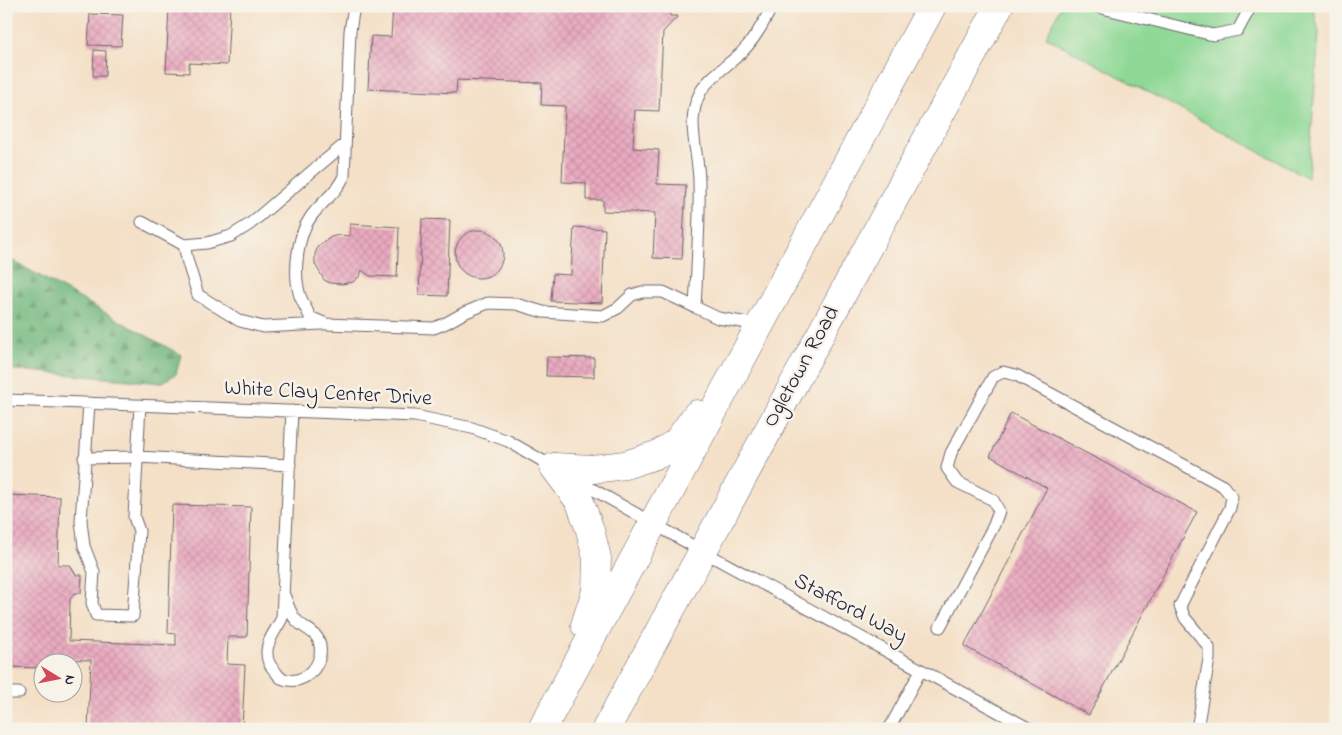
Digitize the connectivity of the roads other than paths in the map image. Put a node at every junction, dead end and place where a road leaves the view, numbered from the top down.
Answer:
1 (354, 6) edge
2 (772, 6) edge
3 (932, 6) edge
4 (1251, 6) edge
5 (1002, 7) edge
6 (1102, 7) edge
7 (346, 144) junction
8 (142, 222) dead end
9 (184, 245) junction
10 (695, 307) junction
11 (326, 324) junction
12 (760, 325) junction
13 (729, 382) junction
14 (6, 400) edge
15 (89, 403) junction
16 (140, 405) junction
17 (292, 411) junction
18 (137, 457) junction
19 (84, 458) junction
20 (290, 464) junction
21 (554, 467) junction
22 (653, 522) junction
23 (702, 551) junction
24 (284, 595) junction
25 (940, 626) dead end
26 (921, 670) junction
27 (570, 678) junction
28 (6, 693) edge
29 (19, 693) dead end
30 (542, 729) edge
31 (606, 729) edge
32 (889, 729) edge
33 (1030, 729) edge
34 (1197, 729) edge

1 - 7 lane
2 - 10 lane
3 - 12 main road
4 - 6 lane
5 - 23 main road, Ogletown Road
7 - 9 lane
7 - 11 lane
8 - 9 lane
9 - 11 lane
10 - 11 lane
10 - 12 lane
12 - 13 main road
13 - 21 main road
13 - 22 main road
14 - 15 lane, White Clay Center Drive
15 - 16 lane, White Clay Center Drive
15 - 19 lane
16 - 17 lane, White Clay Center Drive
16 - 18 lane
17 - 20 lane
17 - 21 lane, White Clay Center Drive
18 - 19 lane
18 - 19 lane
18 - 20 lane
20 - 24 lane
21 - 22 lane, White Clay Center Drive
21 - 27 main road
22 - 23 lane, Stafford Way
22 - 27 main road
23 - 26 lane, Stafford Way
23 - 31 main road, Ogletown Road
24 - 24 lane
25 - 34 lane
26 - 32 lane
26 - 33 lane, Stafford Way
27 - 30 main road
28 - 29 lane

